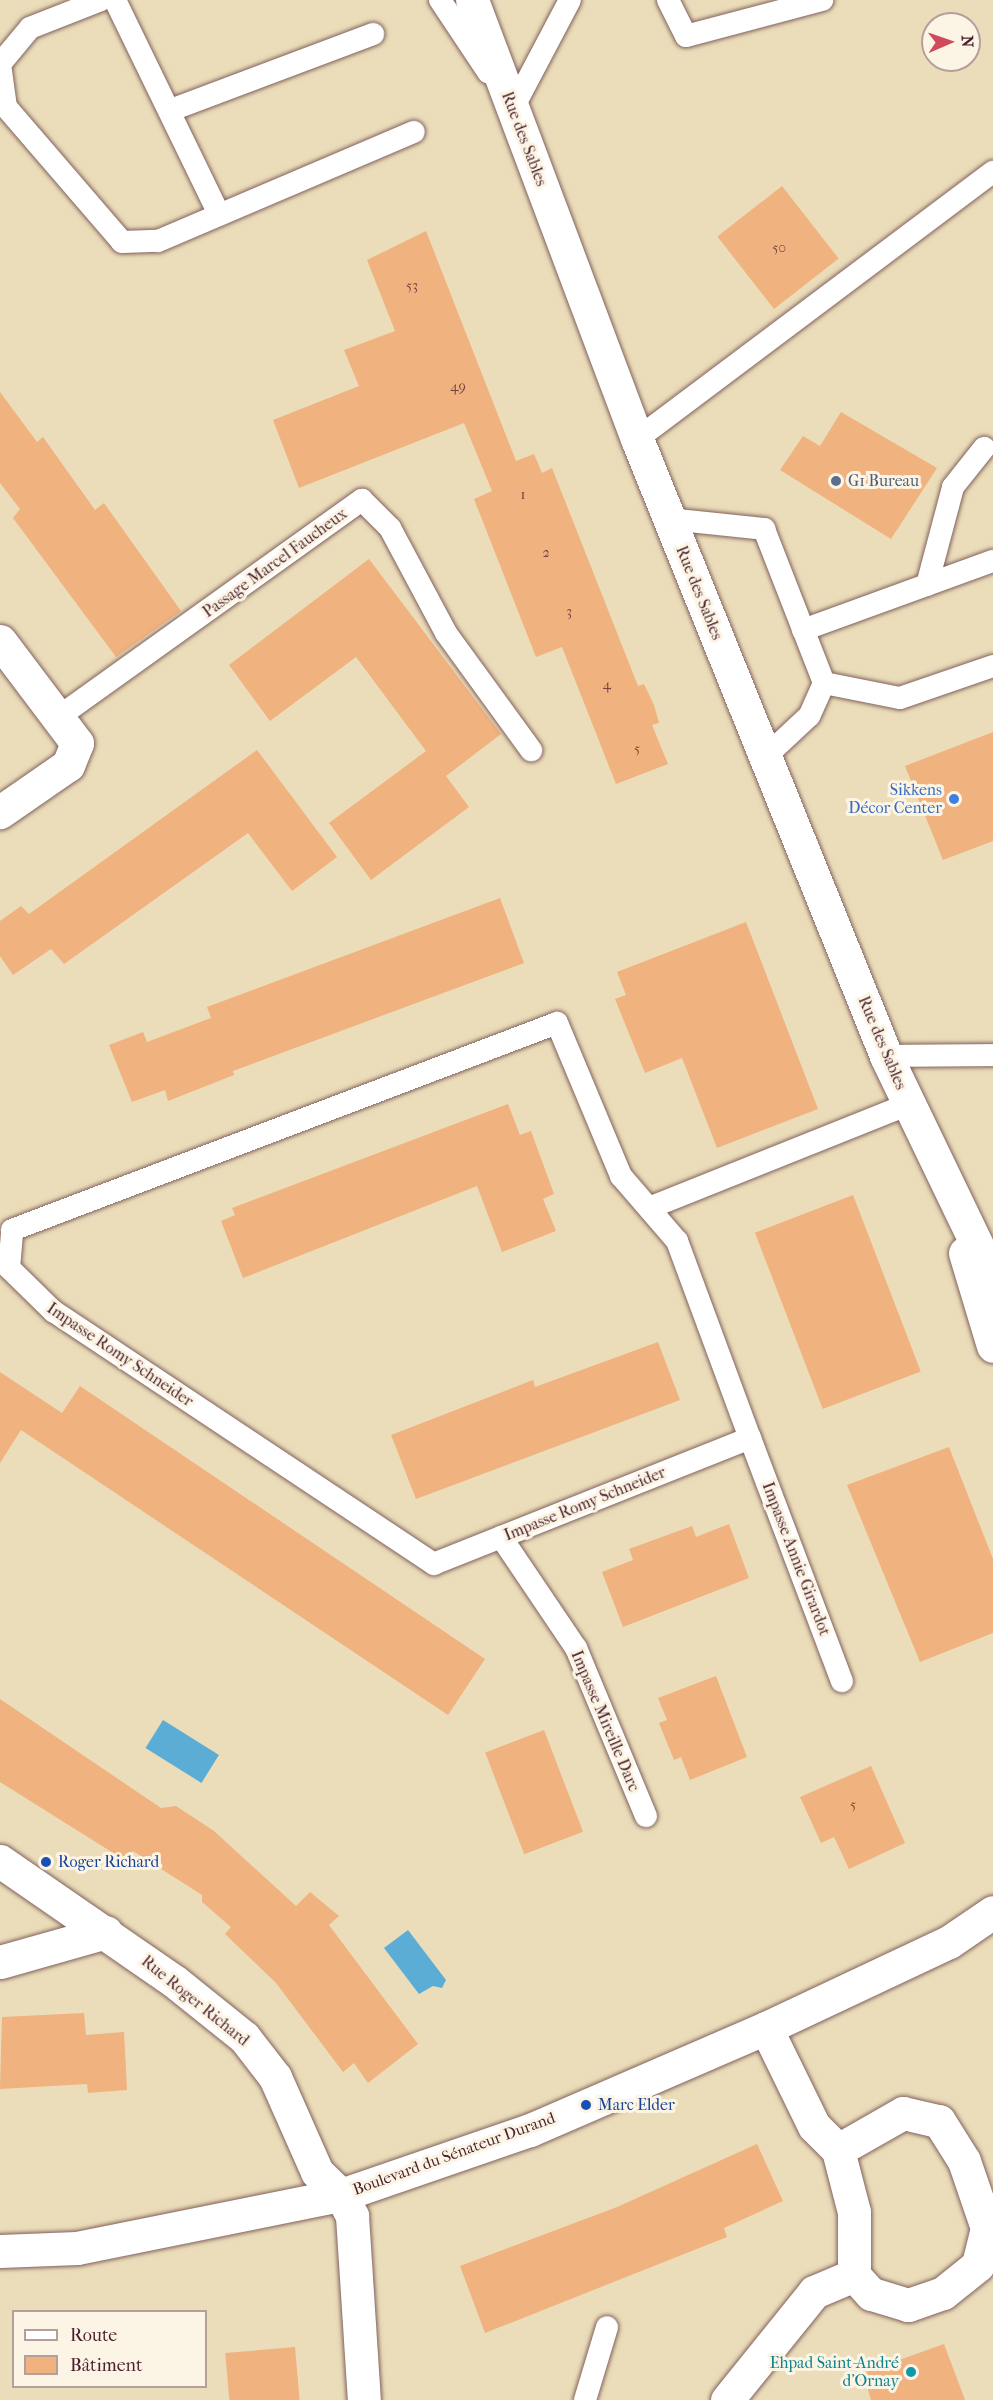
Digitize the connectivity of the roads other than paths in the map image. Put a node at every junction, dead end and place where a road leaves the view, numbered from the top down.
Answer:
1 (101, 0) edge
2 (115, 0) edge
3 (441, 0) edge
4 (472, 0) edge
5 (570, 0) edge
6 (668, 0) edge
7 (822, 0) edge
8 (373, 34) dead end
9 (513, 108) junction
10 (171, 111) junction
11 (414, 132) dead end
12 (993, 172) edge
13 (218, 212) junction
14 (637, 439) junction
15 (984, 448) dead end
16 (669, 519) junction
17 (993, 561) edge
18 (927, 585) junction
19 (803, 630) junction
20 (0, 641) edge
21 (993, 666) edge
22 (824, 683) junction
23 (57, 718) junction
24 (531, 750) dead end
25 (765, 757) junction
26 (0, 812) edge
27 (993, 1055) edge
28 (886, 1056) junction
29 (909, 1104) junction
30 (944, 1179) junction
31 (649, 1208) junction
32 (993, 1278) edge
33 (993, 1346) edge
34 (750, 1438) junction
35 (501, 1537) junction
36 (842, 1681) dead end
37 (646, 1816) dead end
38 (0, 1861) edge
39 (993, 1912) edge
40 (993, 1929) edge
41 (106, 1932) junction
42 (949, 1942) junction
43 (0, 1962) edge
44 (766, 2028) junction
45 (838, 2150) junction
46 (341, 2195) junction
47 (0, 2251) edge
48 (854, 2275) junction
49 (607, 2327) dead end
50 (364, 2400) edge
51 (585, 2400) edge
52 (727, 2400) edge

1 - 13 lane
2 - 10 lane
3 - 9 lane
4 - 9 street, Rue des Sables
5 - 9 lane
6 - 7 lane
8 - 10 lane
9 - 14 street, Rue des Sables
10 - 13 lane
11 - 13 lane
12 - 14 lane
14 - 16 street, Rue des Sables
15 - 18 lane
16 - 19 lane
16 - 25 street, Rue des Sables
17 - 18 lane
18 - 19 lane
19 - 22 lane
20 - 23 street
21 - 22 lane
22 - 25 lane
23 - 24 lane, Passage Marcel Faucheux
23 - 26 street
25 - 28 street, Rue des Sables
27 - 28 lane
28 - 29 street, Rue des Sables
29 - 30 street, Rue des Sables
29 - 31 lane
30 - 32 street, Rue des Sables
30 - 33 street, Rue des Sables
31 - 34 lane, Impasse Romy Schneider
31 - 35 lane, Impasse Romy Schneider
34 - 35 lane, Impasse Romy Schneider
34 - 36 lane, Impasse Annie Girardot
35 - 37 lane, Impasse Mireille Darc
38 - 41 street, Rue Roger Richard
39 - 42 street, Boulevard du Sénateur Durand
40 - 42 street, Boulevard du Sénateur Durand
41 - 43 street
41 - 46 street, Rue Roger Richard
42 - 44 street, Boulevard du Sénateur Durand
44 - 45 street
44 - 46 street, Boulevard du Sénateur Durand
45 - 48 street
45 - 48 street
46 - 47 street, Boulevard du Sénateur Durand
46 - 50 street, Rue Roger Richard
48 - 52 street
49 - 51 lane

